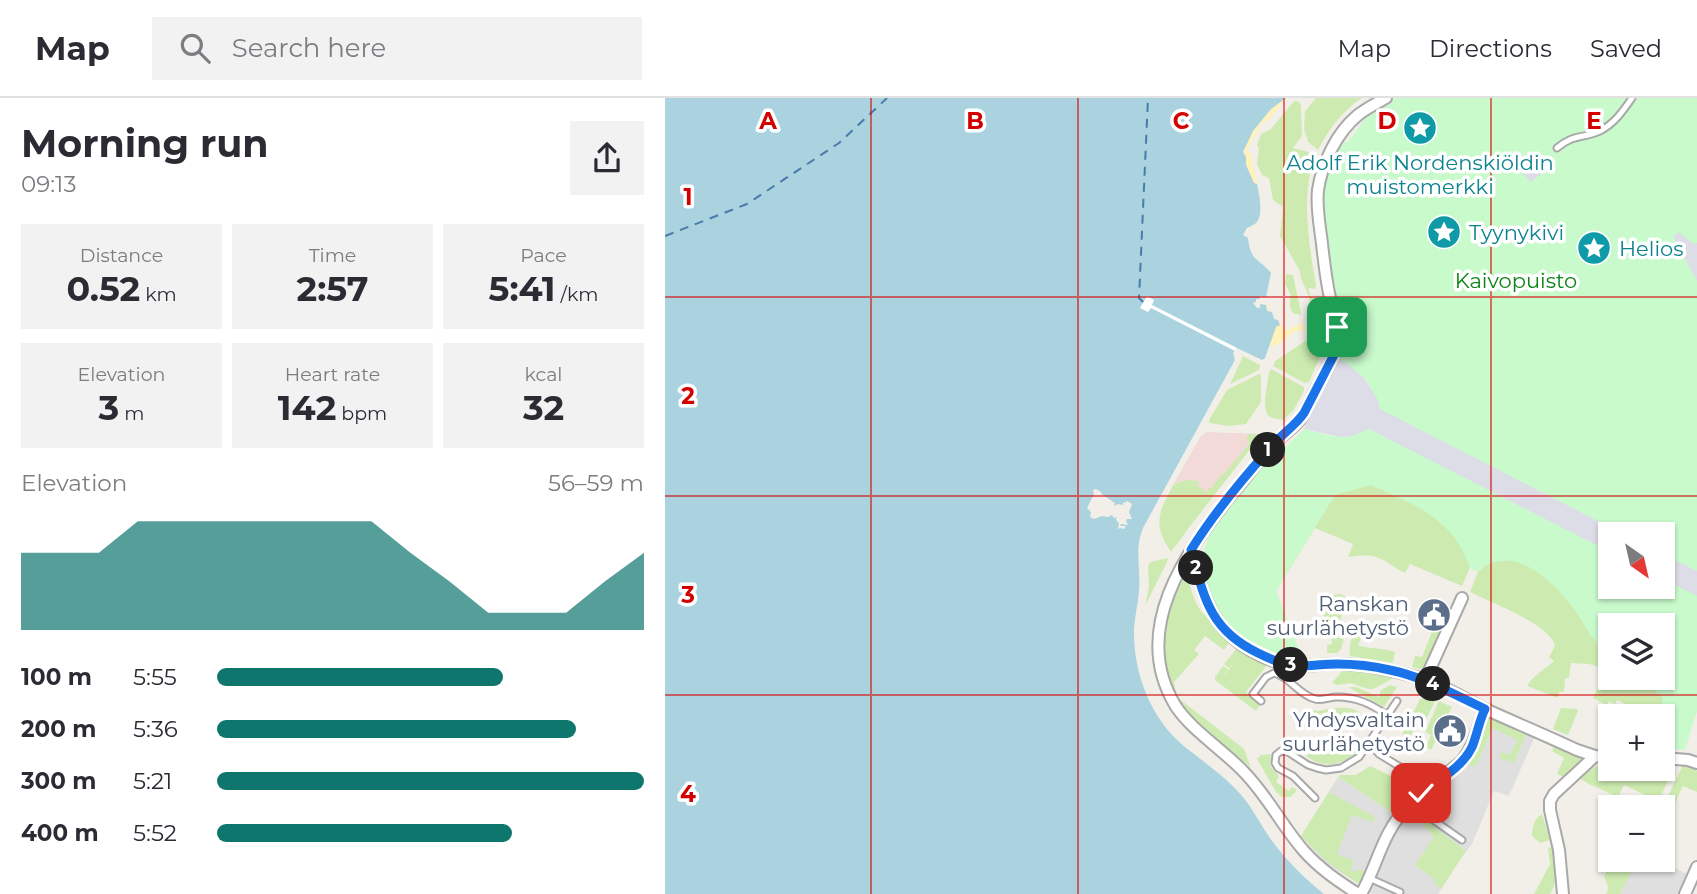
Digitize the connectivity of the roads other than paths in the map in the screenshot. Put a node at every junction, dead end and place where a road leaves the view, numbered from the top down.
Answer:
1 (1386, 98) edge
2 (1632, 98) edge
3 (1557, 148) dead end
4 (1191, 550) junction
5 (1462, 598) dead end
6 (1425, 680) junction
7 (1261, 701) dead end
8 (1397, 701) dead end
9 (1485, 709) junction
10 (1387, 715) junction
11 (1368, 742) junction
12 (1595, 756) junction
13 (1598, 756) edge
14 (1675, 759) edge
15 (1697, 763) edge
16 (1429, 786) junction
17 (1315, 798) dead end
18 (1411, 801) junction
19 (1462, 840) dead end
20 (1696, 870) edge
21 (1369, 877) junction
22 (1399, 892) dead end
23 (1359, 894) edge
24 (1563, 894) edge
25 (1685, 894) edge

1 - 4 street
2 - 3 lane
4 - 6 street
4 - 23 street
5 - 6 street
6 - 9 street
7 - 10 lane
8 - 10 lane
9 - 12 street
9 - 16 street
10 - 11 lane
11 - 16 lane
11 - 17 lane
12 - 13 street
12 - 24 street
14 - 15 street
16 - 18 street
18 - 19 lane
18 - 21 street
20 - 25 street
21 - 22 lane
21 - 23 street

